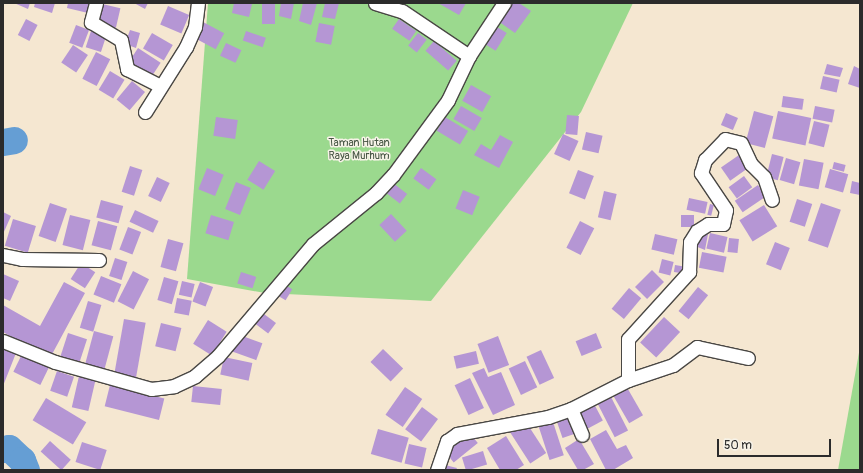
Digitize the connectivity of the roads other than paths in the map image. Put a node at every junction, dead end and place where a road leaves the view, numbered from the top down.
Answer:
1 (96, 3) edge
2 (198, 3) edge
3 (375, 3) edge
4 (504, 3) edge
5 (469, 56) junction
6 (160, 86) junction
7 (146, 112) dead end
8 (772, 200) dead end
9 (3, 255) edge
10 (99, 260) dead end
11 (3, 341) edge
12 (748, 358) dead end
13 (628, 380) junction
14 (571, 409) junction
15 (582, 436) dead end
16 (437, 470) edge

1 - 6 street
2 - 6 street
3 - 5 street
4 - 5 street
5 - 11 street
6 - 7 street
8 - 13 street
9 - 10 street
12 - 13 street
13 - 14 street
14 - 15 street
14 - 16 street

